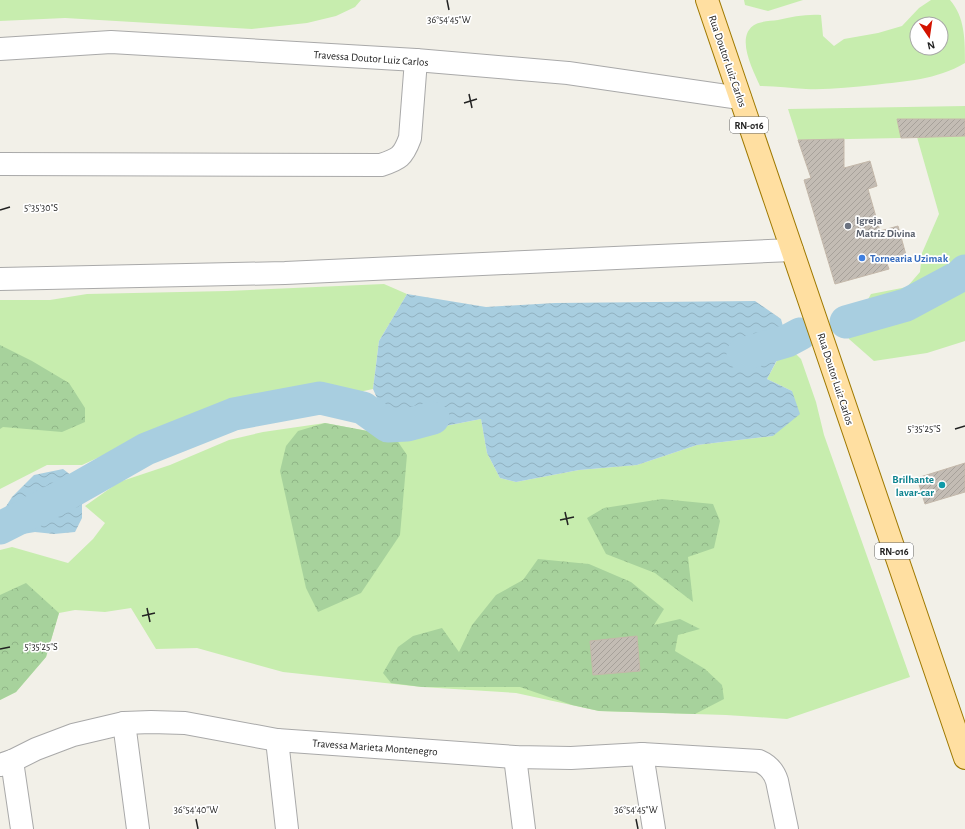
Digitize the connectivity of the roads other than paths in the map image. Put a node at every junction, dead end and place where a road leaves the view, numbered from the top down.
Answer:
1 (707, 0) edge
2 (0, 49) edge
3 (416, 60) junction
4 (740, 98) junction
5 (0, 164) edge
6 (792, 250) junction
7 (0, 279) edge
8 (124, 723) junction
9 (277, 740) junction
10 (642, 754) junction
11 (515, 757) junction
12 (965, 758) edge
13 (6, 763) edge
14 (22, 829) edge
15 (138, 829) edge
16 (287, 829) edge
17 (524, 829) edge
18 (654, 829) edge
19 (787, 829) edge

1 - 4 main road, Rua Doutor Luiz Carlos / RN-016
2 - 3 street, Travessa Doutor Luiz Carlos
3 - 4 street, Travessa Doutor Luiz Carlos
3 - 5 street
4 - 6 main road, Rua Doutor Luiz Carlos / RN-016
6 - 7 street
6 - 12 main road, Rua Doutor Luiz Carlos / RN-016
8 - 9 street, Travessa Marieta Montenegro
8 - 13 street, Travessa Marieta Montenegro
8 - 15 street
9 - 11 street, Travessa Marieta Montenegro
9 - 16 street
10 - 11 street, Travessa Marieta Montenegro
10 - 18 street
10 - 19 street, Travessa Marieta Montenegro
11 - 17 street
13 - 14 street

